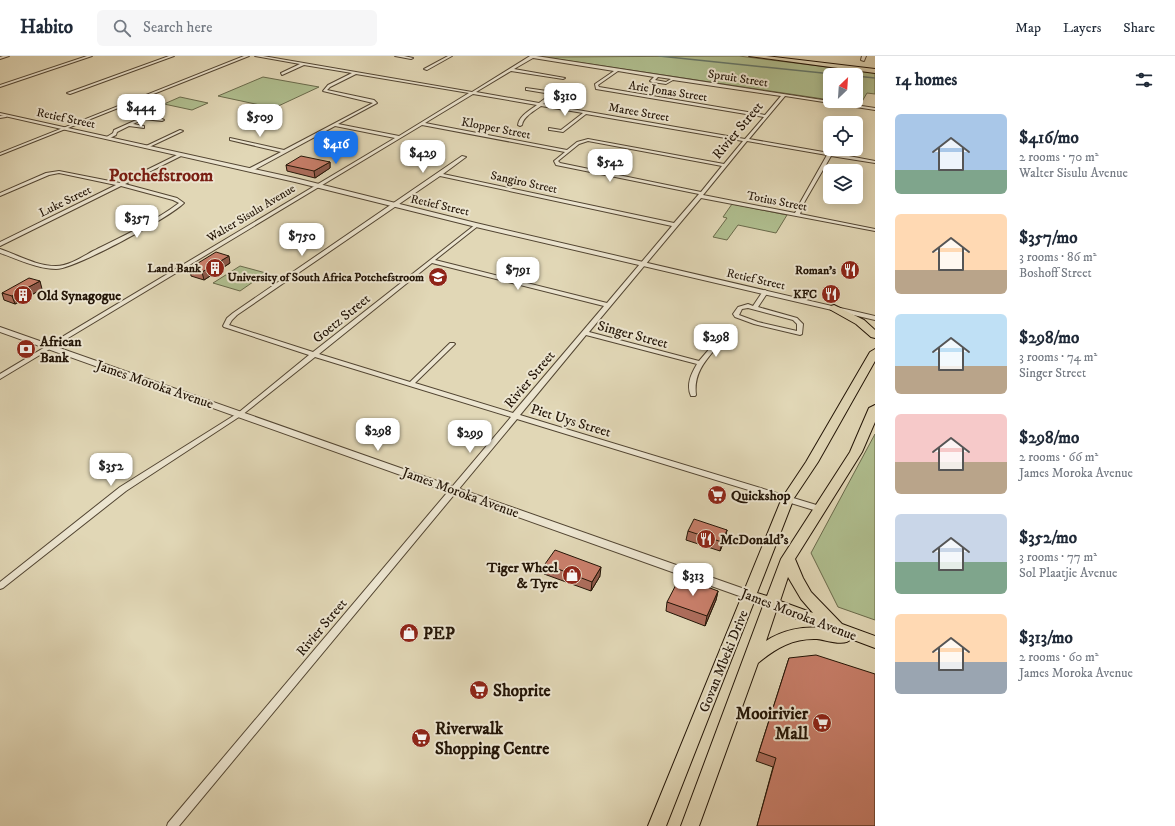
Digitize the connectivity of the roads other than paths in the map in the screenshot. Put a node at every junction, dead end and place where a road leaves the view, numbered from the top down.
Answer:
1 (7, 56) edge
2 (90, 56) edge
3 (172, 56) edge
4 (247, 56) edge
5 (257, 56) edge
6 (398, 56) edge
7 (450, 56) edge
8 (527, 56) edge
9 (534, 56) edge
10 (542, 56) edge
11 (752, 56) edge
12 (0, 58) edge
13 (412, 58) dead end
14 (552, 60) junction
15 (304, 64) junction
16 (426, 69) dead end
17 (511, 70) junction
18 (616, 70) junction
19 (875, 71) edge
20 (356, 73) junction
21 (282, 74) dead end
22 (657, 76) junction
23 (563, 78) dead end
24 (652, 80) junction
25 (672, 80) dead end
26 (648, 83) dead end
27 (0, 86) edge
28 (562, 87) dead end
29 (527, 88) dead end
30 (472, 93) junction
31 (555, 93) junction
32 (69, 94) dead end
33 (784, 95) junction
34 (540, 105) junction
35 (875, 109) edge
36 (585, 112) junction
37 (2, 116) edge
38 (766, 116) junction
39 (162, 120) dead end
40 (421, 124) junction
41 (130, 125) junction
42 (334, 125) junction
43 (520, 125) dead end
44 (143, 127) dead end
45 (63, 128) junction
46 (550, 129) dead end
47 (181, 131) dead end
48 (398, 137) junction
49 (107, 138) junction
50 (231, 139) dead end
51 (746, 140) junction
52 (146, 147) junction
53 (284, 151) junction
54 (567, 151) junction
55 (823, 153) edge
56 (0, 154) edge
57 (181, 155) junction
58 (829, 156) edge
59 (841, 156) edge
60 (464, 157) dead end
61 (875, 162) edge
62 (259, 165) junction
63 (725, 165) junction
64 (250, 170) junction
65 (267, 174) junction
66 (438, 174) junction
67 (122, 185) junction
68 (316, 186) junction
69 (700, 195) junction
70 (0, 196) edge
71 (392, 205) junction
72 (797, 215) junction
73 (675, 224) junction
74 (476, 225) junction
75 (875, 230) edge
76 (0, 244) edge
77 (0, 251) edge
78 (431, 261) junction
79 (643, 263) junction
80 (765, 292) junction
81 (609, 305) junction
82 (754, 308) junction
83 (834, 308) junction
84 (875, 318) edge
85 (0, 328) edge
86 (584, 333) junction
87 (875, 335) edge
88 (719, 341) dead end
89 (452, 344) dead end
90 (50, 346) junction
91 (875, 352) edge
92 (315, 355) junction
93 (700, 363) junction
94 (0, 377) edge
95 (411, 384) junction
96 (693, 395) dead end
97 (875, 408) edge
98 (240, 414) junction
99 (515, 415) junction
100 (453, 490) junction
101 (788, 498) junction
102 (820, 509) junction
103 (788, 559) junction
104 (0, 586) edge
105 (750, 595) junction
106 (772, 603) junction
107 (845, 632) junction
108 (874, 642) edge
109 (751, 660) junction
110 (172, 826) edge
111 (657, 826) edge
112 (690, 826) edge

1 - 12 street
2 - 27 street
3 - 32 street
4 - 45 street
5 - 15 street, Maree Street
6 - 13 street
7 - 16 street
8 - 9 street, Spruit Street
9 - 14 street, Spruit Street
9 - 17 street, Walter Sisulu Avenue
10 - 14 street
11 - 19 main road
14 - 18 street, Spruit Street
15 - 20 street, Maree Street
15 - 21 street
17 - 23 street
17 - 30 street, Walter Sisulu Avenue
18 - 22 street, Spruit Street
18 - 38 street, Arie Jonas Street
20 - 30 street, Maree Street
20 - 42 street
22 - 24 street
22 - 33 street, Spruit Street
24 - 25 street
24 - 26 street
28 - 31 street
29 - 31 street
30 - 34 street, Maree Street
30 - 40 street, Walter Sisulu Avenue
31 - 34 street
33 - 35 street, Spruit Street
33 - 38 street, Rivier Street
34 - 36 street, Maree Street
34 - 43 street
36 - 46 street
36 - 51 street, Maree Street
37 - 45 street, Retief Street
38 - 51 street, Rivier Street
39 - 41 street
40 - 48 street, Walter Sisulu Avenue
40 - 54 street, Klopper Street
41 - 44 street
41 - 49 street
42 - 48 street
42 - 53 street
45 - 49 street, Retief Street
45 - 56 street
47 - 52 street
48 - 68 street, Walter Sisulu Avenue
49 - 52 street, Retief Street
50 - 53 street
51 - 55 street, Maree Street
51 - 63 street, Rivier Street
52 - 57 street, Retief Street
53 - 62 street
54 - 63 street
54 - 69 street, Totius Street
57 - 64 street, Retief Street
57 - 67 street, Luke Street
58 - 72 street
59 - 61 street, Maree Street
60 - 66 street
62 - 64 street
62 - 65 street
63 - 69 street, Rivier Street
64 - 65 street, Retief Street
65 - 68 street, Retief Street
66 - 71 street
66 - 73 street, Sangiro Street
67 - 70 street
67 - 76 street, Luke Street
67 - 77 street
68 - 71 street, Retief Street
68 - 90 street, Walter Sisulu Avenue
69 - 72 street, Totius Street
69 - 73 street, Rivier Street
71 - 74 street, Retief Street
71 - 92 street, Piet Uys Street
72 - 75 street, Totius Street
73 - 79 street, Rivier Street
74 - 78 street, Goetz Street
74 - 79 street, Retief Street
78 - 81 street
78 - 92 street, Goetz Street
79 - 80 street, Retief Street
79 - 81 street, Rivier Street
80 - 82 street
80 - 83 street, Retief Street
81 - 86 street, Rivier Street
82 - 82 street
83 - 84 street, Retief Street
83 - 87 main road
85 - 90 street, James Moroka Avenue
86 - 93 street, Singer Street
86 - 99 street, Rivier Street
88 - 93 street
89 - 95 street
90 - 94 street, Walter Sisulu Avenue
90 - 98 street, James Moroka Avenue
91 - 101 main road, Govan Mbeki Drive
92 - 95 street, Piet Uys Street
92 - 98 street, Goetz Street
93 - 96 street
95 - 99 street, Piet Uys Street
97 - 102 main road, Govan Mbeki Drive
98 - 100 street, James Moroka Avenue
98 - 104 street, Goetz Street
99 - 100 street, Rivier Street
99 - 101 street, Piet Uys Street
100 - 105 street, James Moroka Avenue
100 - 110 street, Rivier Street
101 - 102 street, Piet Uys Street
101 - 105 main road, Govan Mbeki Drive
102 - 103 main road, Govan Mbeki Drive
103 - 106 main road, Govan Mbeki Drive
103 - 107 main road
105 - 106 main road, James Moroka Avenue
105 - 111 main road, Govan Mbeki Drive
106 - 107 main road, James Moroka Avenue
106 - 109 main road, Govan Mbeki Drive
107 - 108 main road, James Moroka Avenue
108 - 109 main road
109 - 112 main road, Govan Mbeki Drive

